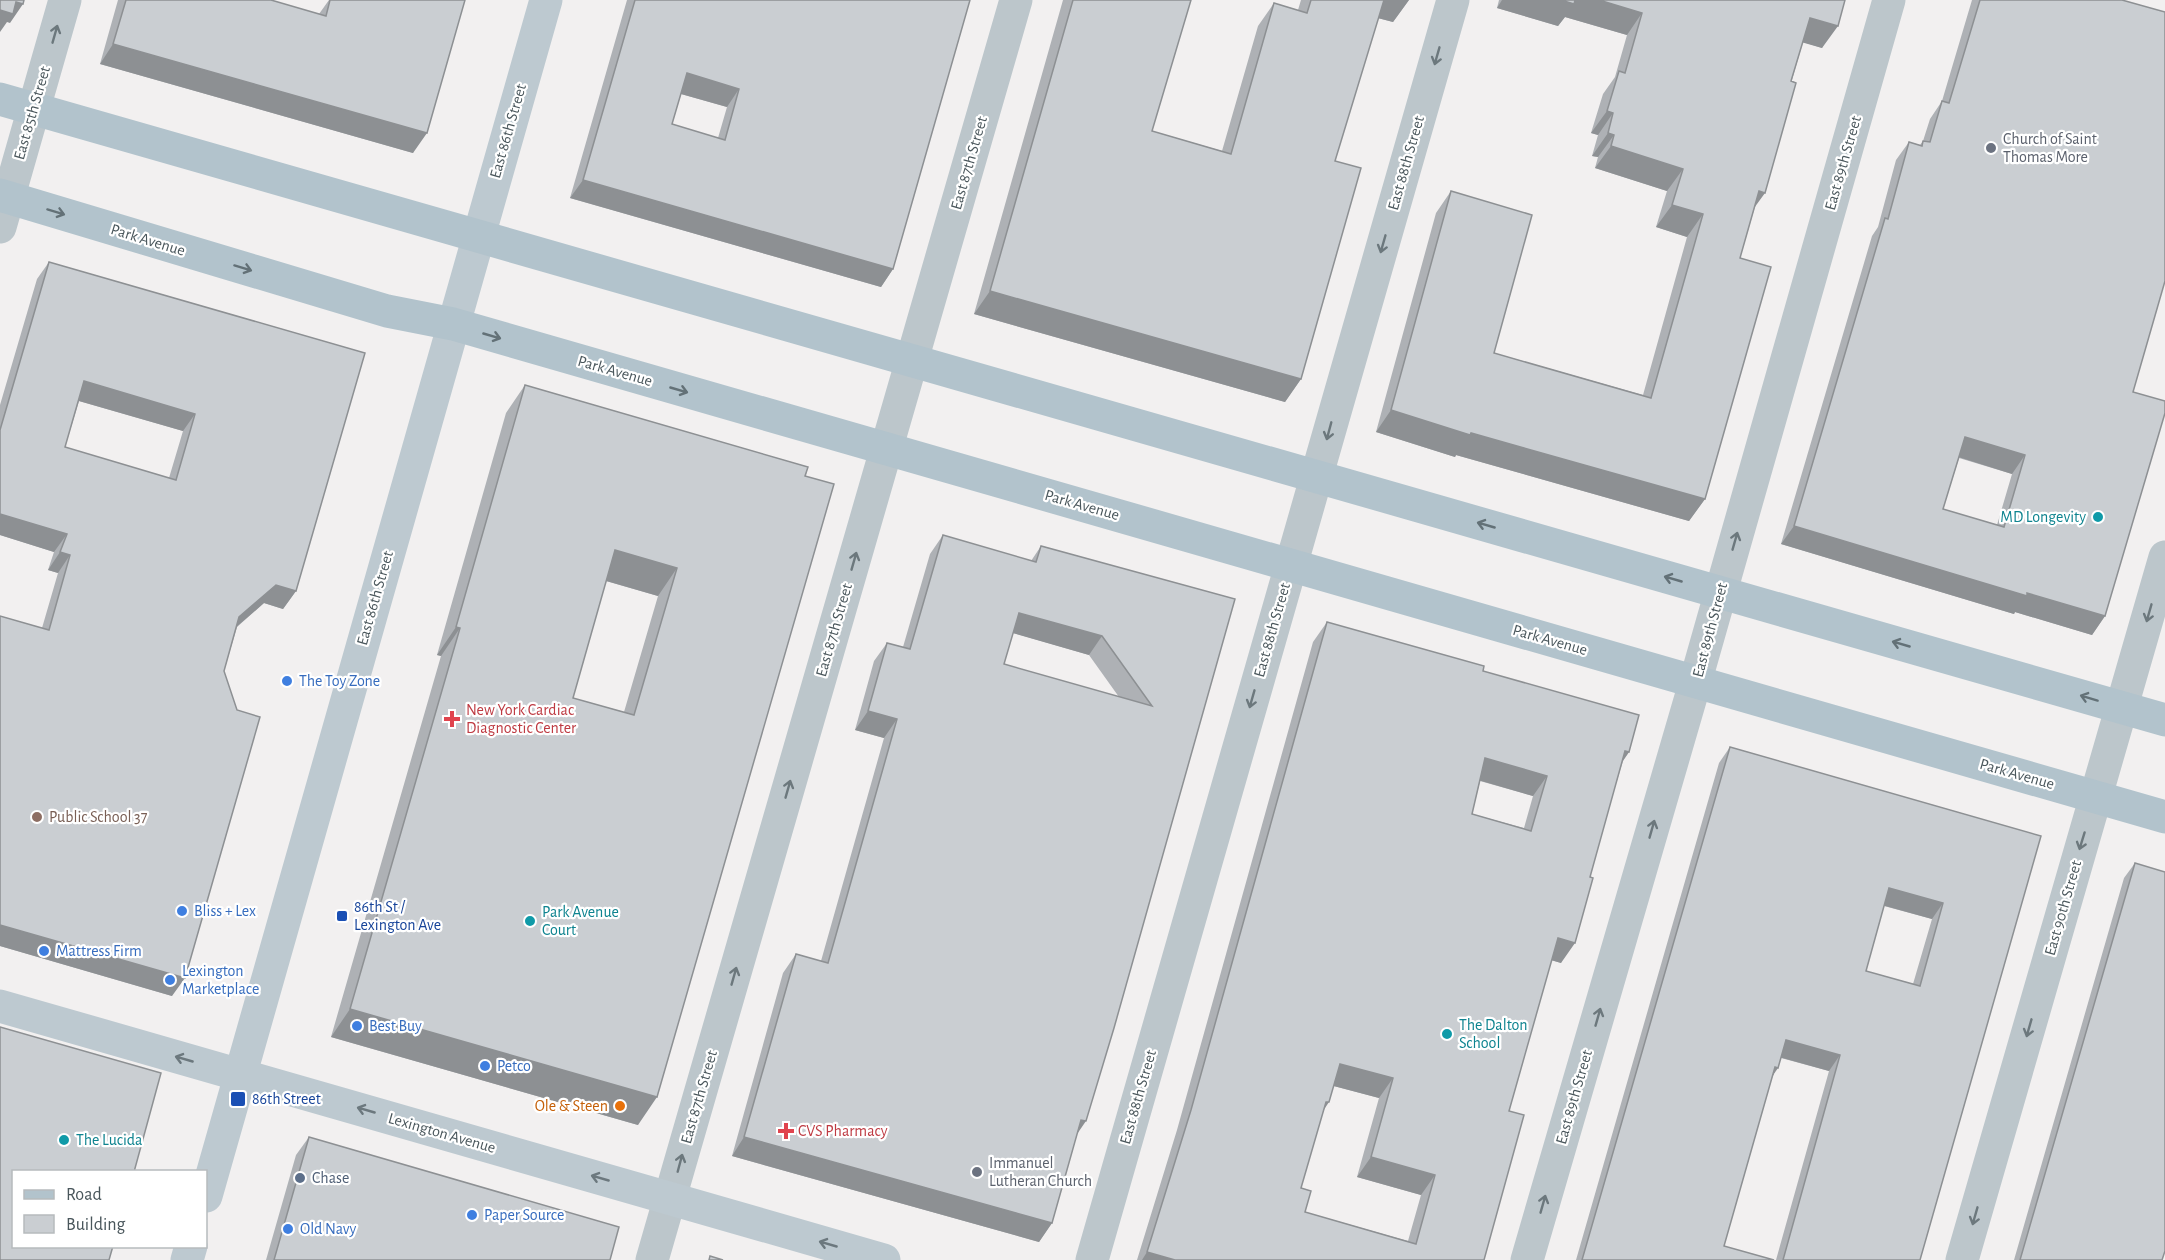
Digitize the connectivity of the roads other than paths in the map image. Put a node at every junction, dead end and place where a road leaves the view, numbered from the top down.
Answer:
1 (65, 0) edge
2 (546, 0) edge
3 (1016, 0) edge
4 (1453, 0) edge
5 (1889, 0) edge
6 (0, 99) edge
7 (34, 109) junction
8 (3, 206) edge
9 (477, 237) junction
10 (453, 324) junction
11 (913, 361) junction
12 (886, 450) junction
13 (1316, 476) junction
14 (2165, 557) edge
15 (1291, 565) junction
16 (1720, 592) junction
17 (1695, 682) junction
18 (2121, 709) junction
19 (2165, 720) edge
20 (2096, 797) junction
21 (2165, 817) edge
22 (0, 1006) edge
23 (240, 1075) junction
24 (207, 1192) edge
25 (670, 1199) junction
26 (652, 1260) edge
27 (884, 1260) edge
28 (1092, 1260) edge
29 (1527, 1260) edge
30 (1962, 1260) edge

7 -> 1 street, East 85th Street
2 - 9 main road, East 86th Street
3 - 11 street, East 87th Street
4 -> 13 street, East 88th Street
16 -> 5 street, East 89th Street
6 - 7 main road
7 - 8 street, East 85th Street
7 - 9 main road
8 -> 10 main road, Park Avenue
9 - 10 main road, East 86th Street
9 - 11 main road
10 -> 12 main road, Park Avenue
10 - 23 main road, East 86th Street
11 - 12 street, East 87th Street
11 - 13 main road
12 - 15 main road, Park Avenue
25 -> 12 street, East 87th Street
13 - 15 street, East 88th Street
16 -> 13 main road
14 -> 18 street, East 90th Street
15 - 17 main road, Park Avenue
15 -> 28 street, East 88th Street
16 - 17 street, East 89th Street
18 -> 16 main road
17 - 20 main road, Park Avenue
29 -> 17 street, East 89th Street
18 - 19 main road
18 - 20 street, East 90th Street
20 - 21 main road, Park Avenue
20 -> 30 street, East 90th Street
23 -> 22 main road, Lexington Avenue
23 - 24 main road, East 86th Street
25 -> 23 main road, Lexington Avenue
25 - 26 street, East 87th Street
27 -> 25 main road, Lexington Avenue

